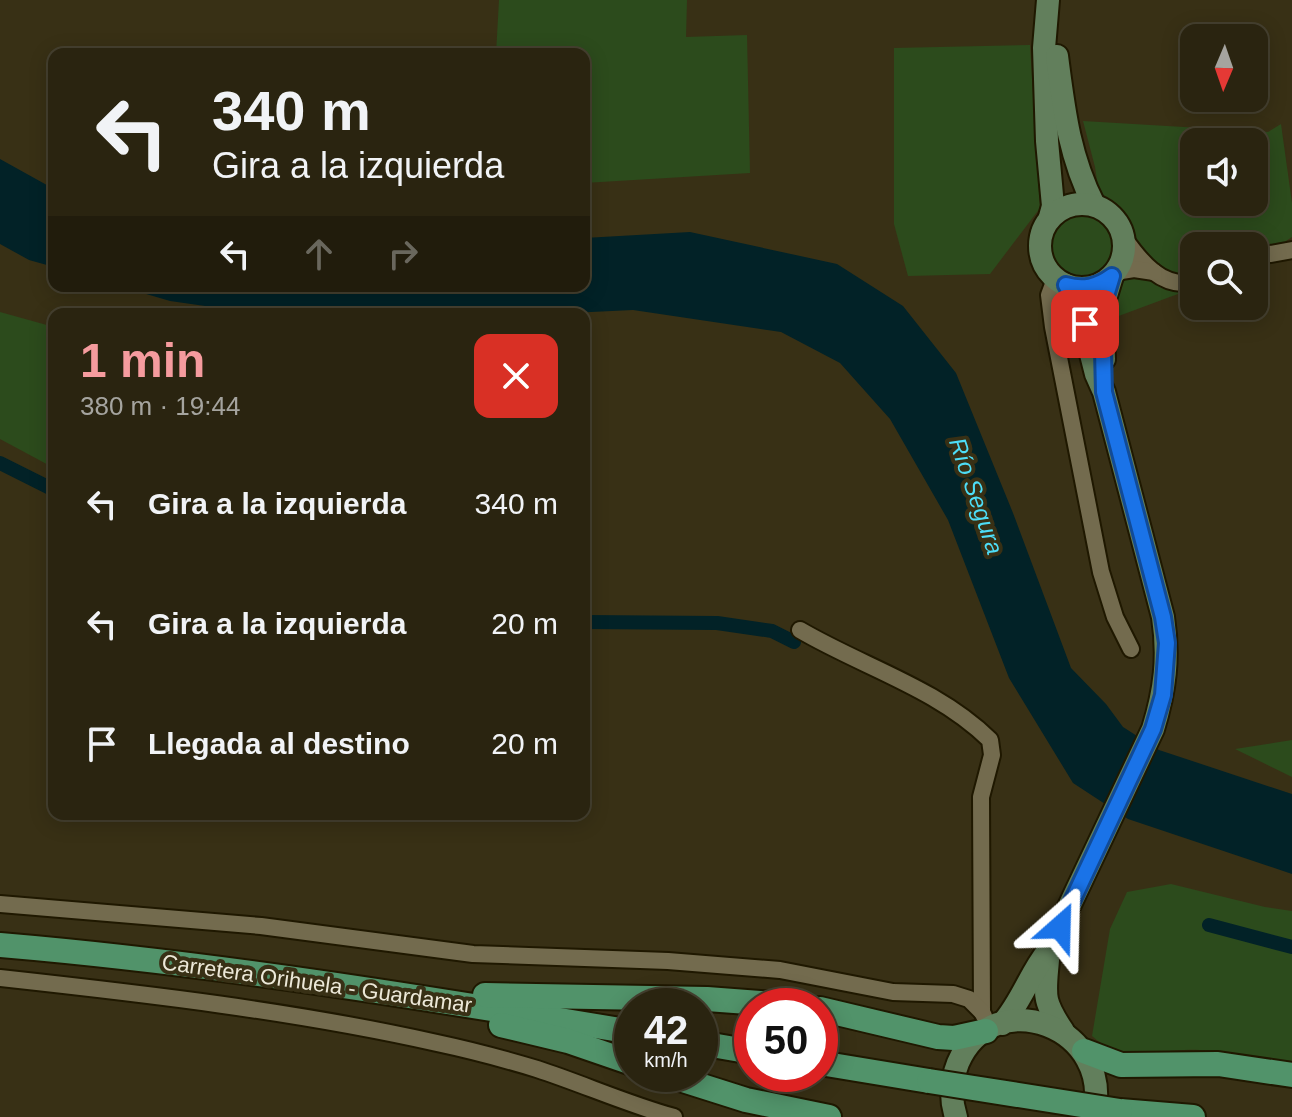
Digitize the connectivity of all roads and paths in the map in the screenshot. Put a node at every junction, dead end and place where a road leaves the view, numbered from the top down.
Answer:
1 (1048, 0) edge
2 (1048, 24) junction
3 (1094, 205) junction
4 (1050, 217) junction
5 (1124, 238) junction
6 (1292, 250) edge
7 (1268, 254) edge
8 (1154, 272) junction
9 (1113, 274) junction
10 (1060, 282) junction
11 (1180, 283) edge
12 (1104, 392) junction
13 (800, 630) dead end
14 (1131, 649) dead end
15 (0, 904) edge
16 (0, 945) edge
17 (1048, 951) junction
18 (0, 978) edge
19 (335, 984) junction
20 (734, 1001) edge
21 (838, 1013) edge
22 (990, 1024) junction
23 (614, 1029) edge
24 (1063, 1031) junction
25 (1084, 1051) junction
26 (614, 1057) edge
27 (838, 1066) edge
28 (1292, 1075) edge
29 (718, 1091) edge
30 (674, 1117) edge
31 (829, 1117) edge
32 (956, 1117) edge
33 (1093, 1117) edge
34 (1193, 1117) edge

1 - 2 main road
2 - 3 main road
2 - 4 main road
3 - 4 main road
3 - 5 main road
4 - 10 main road
5 - 8 street
5 - 9 main road
6 - 7 street
8 - 9 street
8 - 11 street
9 - 10 main road
9 - 12 main road
10 - 12 main road
10 - 14 street
12 - 17 main road
13 - 22 street
15 - 22 street
16 - 19 main road, Carretera Orihuela - Guardamar
17 - 22 main road
17 - 24 main road
18 - 30 street
19 - 20 main road
19 - 23 main road, Carretera Orihuela - Guardamar
19 - 26 main road
21 - 22 main road
22 - 24 main road
22 - 32 main road
24 - 25 main road
25 - 28 main road
25 - 33 main road
27 - 34 main road, bridge
29 - 31 main road

